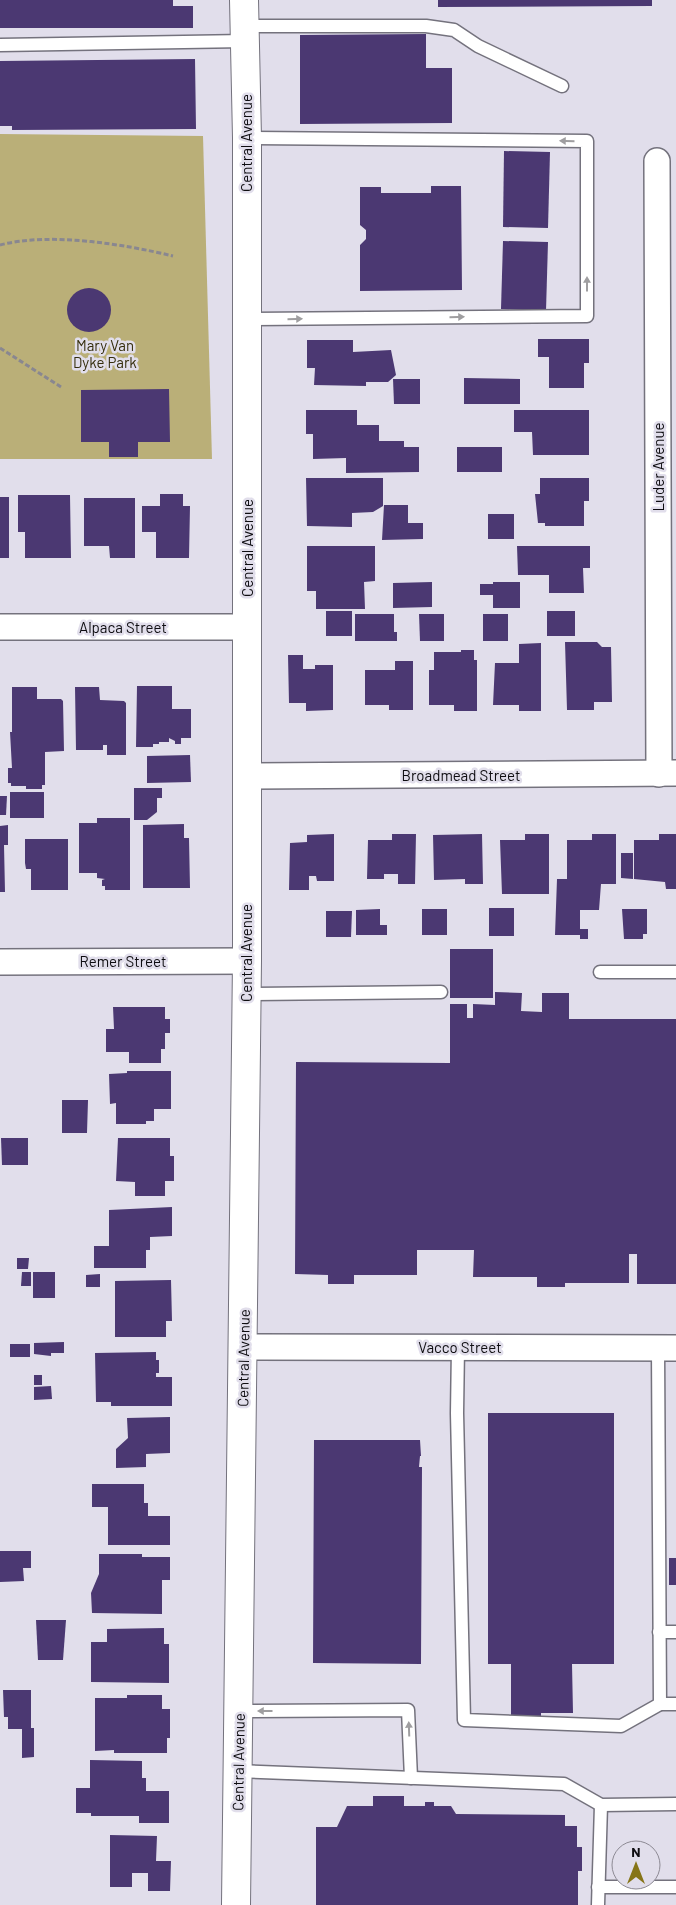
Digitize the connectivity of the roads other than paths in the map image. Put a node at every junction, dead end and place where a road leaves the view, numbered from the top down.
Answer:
1 (244, 22) edge
2 (0, 45) edge
3 (562, 86) dead end
4 (247, 138) junction
5 (657, 160) dead end
6 (246, 319) junction
7 (0, 627) edge
8 (247, 627) junction
9 (667, 774) edge
10 (246, 776) junction
11 (247, 961) junction
12 (0, 962) edge
13 (600, 972) dead end
14 (676, 972) edge
15 (441, 992) dead end
16 (246, 994) junction
17 (244, 1347) junction
18 (458, 1347) junction
19 (667, 1348) edge
20 (659, 1632) junction
21 (676, 1632) edge
22 (660, 1704) junction
23 (676, 1704) edge
24 (239, 1711) junction
25 (238, 1771) junction
26 (411, 1778) junction
27 (676, 1804) edge
28 (601, 1805) junction
29 (598, 1887) junction
30 (676, 1887) edge
31 (236, 1905) edge
32 (598, 1905) edge

1 - 2 lane
1 - 3 lane
1 - 4 street, Central Avenue
4 - 6 street, Central Avenue
6 -> 4 lane
5 - 9 street, Luder Avenue
6 - 8 street, Central Avenue
7 - 8 street, Alpaca Street
8 - 10 street, Central Avenue
9 - 10 street, Broadmead Street
10 - 11 street, Central Avenue
11 - 12 street, Remer Street
11 - 16 street, Central Avenue
13 - 14 lane
15 - 16 lane
16 - 17 street, Central Avenue
17 - 18 street, Vacco Street
17 - 24 street, Central Avenue
18 - 19 street, Vacco Street
18 - 22 lane
19 - 20 lane
20 - 21 lane
20 - 22 lane
22 - 23 lane
24 - 25 street, Central Avenue
26 -> 24 lane
25 - 26 lane
25 - 31 street, Central Avenue
26 - 28 lane
27 - 28 lane
28 - 29 lane
29 - 30 lane
29 - 32 lane

